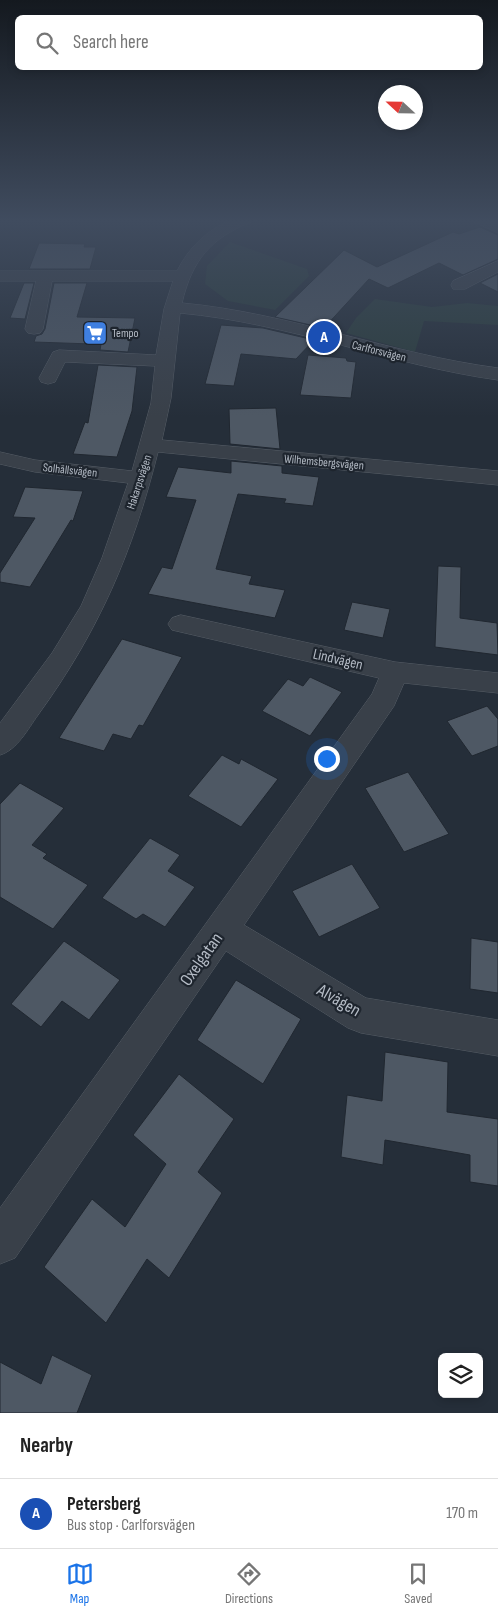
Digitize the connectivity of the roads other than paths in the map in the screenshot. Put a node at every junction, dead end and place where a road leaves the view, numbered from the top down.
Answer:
1 (43, 285) edge
2 (131, 285) edge
3 (180, 285) edge
4 (128, 294) dead end
5 (174, 307) junction
6 (34, 329) dead end
7 (165, 361) junction
8 (498, 374) edge
9 (48, 378) dead end
10 (151, 445) junction
11 (0, 458) edge
12 (140, 478) junction
13 (498, 478) edge
14 (181, 624) dead end
15 (396, 672) junction
16 (498, 683) edge
17 (0, 744) edge
18 (222, 930) junction
19 (498, 1038) edge
20 (0, 1243) edge

1 - 6 street
2 - 4 street
3 - 5 street, Hakarpsvägen
5 - 7 street, Hakarpsvägen
5 - 8 street, Carlforsvägen
7 - 9 street
7 - 10 street, Hakarpsvägen
10 - 12 street, Hakarpsvägen
10 - 13 street, Wilhemsbergsvägen
11 - 12 street, Solhällsvägen
12 - 17 street, Hakarpsvägen
14 - 15 street, Lindvägen
15 - 16 street, Lindvägen
15 - 18 street, Oxelgatan
18 - 19 street, Alvägen
18 - 20 street, Oxelgatan

